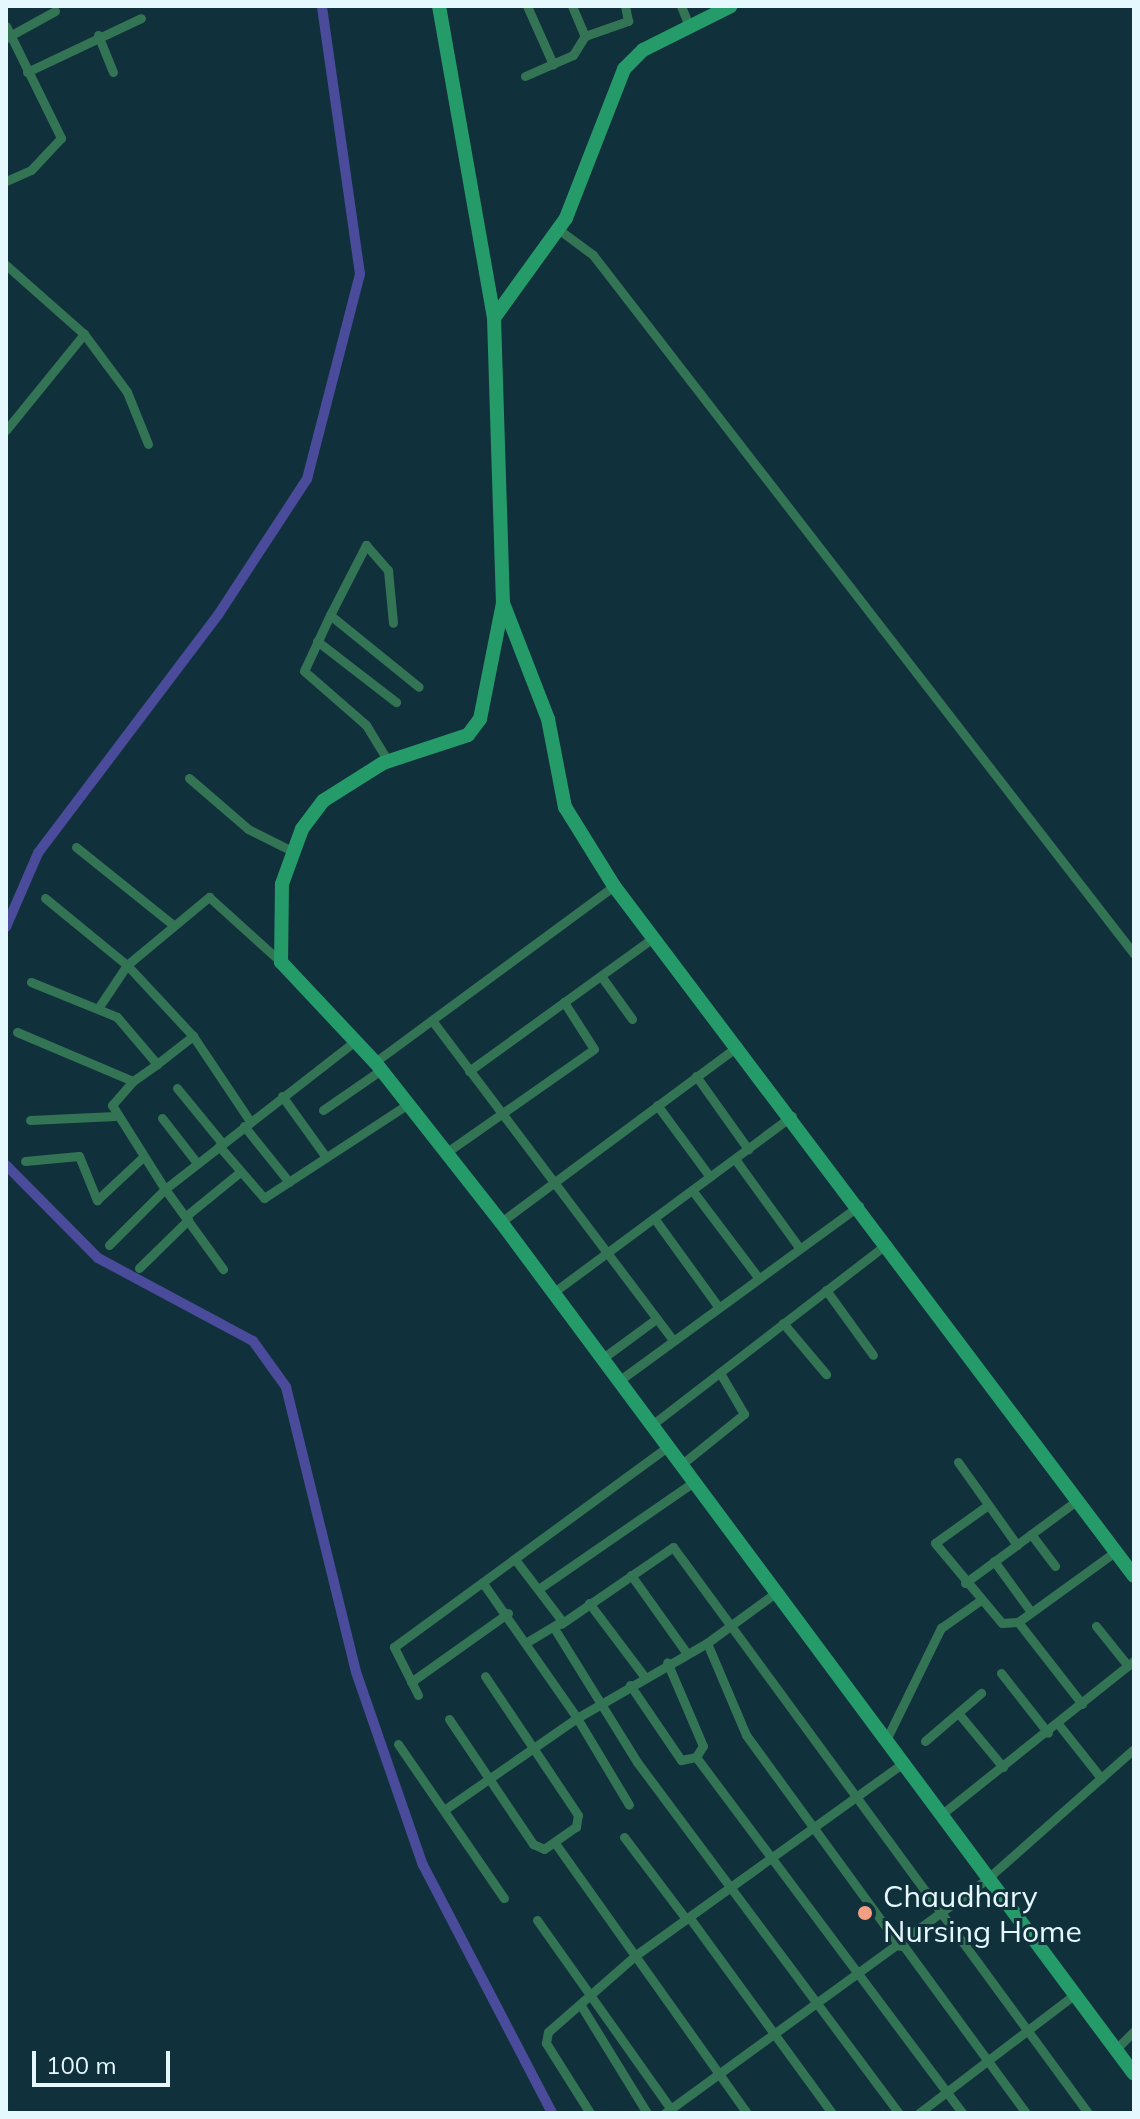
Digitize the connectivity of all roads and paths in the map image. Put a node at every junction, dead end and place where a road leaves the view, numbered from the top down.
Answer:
1 (439, 6) edge
2 (527, 6) edge
3 (572, 6) edge
4 (625, 6) edge
5 (681, 6) edge
6 (731, 6) edge
7 (55, 11) dead end
8 (141, 18) dead end
9 (6, 26) edge
10 (689, 26) junction
11 (98, 35) junction
12 (585, 36) junction
13 (8, 37) edge
14 (553, 64) junction
15 (27, 72) junction
16 (113, 72) dead end
17 (525, 76) dead end
18 (6, 181) edge
19 (558, 229) junction
20 (6, 265) edge
21 (494, 318) junction
22 (84, 334) junction
23 (6, 430) edge
24 (148, 444) dead end
25 (503, 603) junction
26 (330, 615) junction
27 (393, 623) dead end
28 (317, 641) junction
29 (419, 687) dead end
30 (396, 702) dead end
31 (388, 761) junction
32 (189, 778) dead end
33 (76, 847) dead end
34 (294, 852) junction
35 (614, 886) junction
36 (45, 898) dead end
37 (172, 924) junction
38 (654, 937) junction
39 (1134, 954) edge
40 (281, 962) junction
41 (127, 965) junction
42 (601, 976) junction
43 (31, 982) dead end
44 (564, 1002) junction
45 (99, 1007) junction
46 (632, 1019) dead end
47 (434, 1023) junction
48 (17, 1032) dead end
49 (193, 1036) junction
50 (355, 1041) junction
51 (738, 1046) junction
52 (157, 1064) junction
53 (378, 1066) junction
54 (469, 1071) junction
55 (696, 1076) junction
56 (133, 1081) junction
57 (177, 1088) dead end
58 (282, 1096) junction
59 (408, 1104) junction
60 (657, 1105) junction
61 (323, 1110) dead end
62 (501, 1115) junction
63 (115, 1116) junction
64 (792, 1116) junction
65 (162, 1118) dead end
66 (30, 1120) dead end
67 (247, 1123) junction
68 (220, 1145) junction
69 (748, 1149) junction
70 (447, 1152) junction
71 (143, 1157) junction
72 (326, 1157) junction
73 (735, 1159) junction
74 (25, 1161) dead end
75 (197, 1163) junction
76 (239, 1173) junction
77 (710, 1177) junction
78 (289, 1182) junction
79 (551, 1182) junction
80 (165, 1189) junction
81 (692, 1190) junction
82 (859, 1206) junction
83 (187, 1218) junction
84 (654, 1218) junction
85 (501, 1222) junction
86 (887, 1244) junction
87 (109, 1245) dead end
88 (798, 1246) junction
89 (607, 1253) junction
90 (139, 1268) dead end
91 (223, 1269) dead end
92 (757, 1276) junction
93 (826, 1290) junction
94 (554, 1292) junction
95 (717, 1305) junction
96 (656, 1319) junction
97 (783, 1323) junction
98 (671, 1338) junction
99 (873, 1355) dead end
100 (603, 1358) junction
101 (720, 1373) junction
102 (826, 1374) dead end
103 (620, 1380) junction
104 (653, 1424) junction
105 (669, 1446) junction
106 (958, 1462) dead end
107 (682, 1464) junction
108 (695, 1481) junction
109 (1075, 1502) junction
110 (988, 1505) junction
111 (1031, 1534) junction
112 (1017, 1545) junction
113 (1116, 1551) junction
114 (994, 1561) junction
115 (517, 1562) junction
116 (1055, 1566) dead end
117 (631, 1575) junction
118 (1134, 1576) edge
119 (965, 1583) junction
120 (485, 1586) junction
121 (540, 1588) junction
122 (778, 1591) junction
123 (978, 1602) junction
124 (589, 1603) junction
125 (1031, 1612) junction
126 (508, 1613) junction
127 (1018, 1622) junction
128 (558, 1626) junction
129 (731, 1626) junction
130 (1096, 1626) dead end
131 (529, 1641) junction
132 (707, 1643) junction
133 (686, 1652) junction
134 (667, 1662) junction
135 (1131, 1664) edge
136 (1001, 1673) dead end
137 (485, 1676) dead end
138 (644, 1676) junction
139 (411, 1682) junction
140 (630, 1685) junction
141 (981, 1693) dead end
142 (418, 1695) dead end
143 (600, 1704) junction
144 (1082, 1704) junction
145 (959, 1714) junction
146 (577, 1718) junction
147 (449, 1719) dead end
148 (1059, 1725) junction
149 (1048, 1733) junction
150 (887, 1738) junction
151 (925, 1741) dead end
152 (398, 1744) dead end
153 (533, 1748) junction
154 (1134, 1749) edge
155 (696, 1757) junction
156 (905, 1762) junction
157 (1003, 1767) junction
158 (1101, 1778) junction
159 (491, 1780) junction
160 (853, 1799) junction
161 (629, 1805) dead end
162 (444, 1810) junction
163 (942, 1814) junction
164 (813, 1828) junction
165 (624, 1837) dead end
166 (555, 1843) junction
167 (772, 1857) junction
168 (988, 1878) junction
169 (731, 1887) junction
170 (504, 1898) dead end
171 (942, 1914) junction
172 (688, 1918) junction
173 (537, 1920) dead end
174 (902, 1945) junction
175 (636, 1955) junction
176 (863, 1975) junction
177 (589, 1991) junction
178 (1075, 1994) junction
179 (580, 2004) junction
180 (819, 2007) junction
181 (1134, 2031) edge
182 (1028, 2032) junction
183 (773, 2037) junction
184 (1116, 2049) junction
185 (989, 2061) junction
186 (1134, 2074) edge
187 (718, 2077) junction
188 (947, 2093) junction
189 (672, 2110) edge
190 (590, 2113) edge
191 (647, 2113) edge
192 (747, 2113) edge
193 (832, 2113) edge
194 (899, 2113) edge
195 (919, 2113) edge
196 (962, 2113) edge
197 (1026, 2113) edge
198 (1088, 2113) edge

1 - 21 street
2 - 14 street
3 - 12 street
4 - 12 street
5 - 10 street
6 - 10 street
7 - 13 street
8 - 11 street
9 - 13 street
10 - 19 street
11 - 15 street
11 - 16 street
12 - 14 street
13 - 15 street
14 - 17 street
15 - 18 street
19 - 21 street
19 - 39 street
20 - 22 street
21 - 25 street
22 - 23 street
22 - 24 street
25 - 31 street
25 - 35 street
26 - 27 street
26 - 28 street
26 - 29 street
28 - 30 street
28 - 31 street
31 - 34 street
32 - 34 street
33 - 37 street
34 - 40 street
35 - 38 street
35 - 47 street
36 - 41 street
37 - 40 street
37 - 41 street
38 - 42 street
38 - 51 street
40 - 50 street
41 - 45 street
41 - 49 street
42 - 44 street
42 - 46 street
43 - 45 street
44 - 54 street
44 - 62 street
45 - 52 street
47 - 53 street
47 - 54 street
48 - 56 street
49 - 52 street
49 - 67 street
50 - 53 street
50 - 58 street
51 - 55 street
51 - 64 street
52 - 56 street
53 - 59 street
53 - 61 street
54 - 62 street
55 - 60 street
55 - 69 street
56 - 63 street
57 - 68 street
58 - 67 street
58 - 72 street
59 - 70 street
59 - 72 street
60 - 77 street
60 - 79 street
62 - 70 street
62 - 79 street
63 - 66 street
63 - 71 street
64 - 69 street
64 - 82 street
65 - 75 street
67 - 68 street
67 - 78 street
68 - 75 street
68 - 76 street
69 - 73 street
70 - 85 street
71 - 74 street
71 - 80 street
72 - 78 street
73 - 77 street
73 - 88 street
75 - 80 street
76 - 78 street
76 - 83 street
77 - 81 street
79 - 85 street
79 - 89 street
80 - 83 street
80 - 87 street
81 - 84 street
81 - 92 street
82 - 86 street
82 - 88 street
83 - 90 street
83 - 91 street
84 - 89 street
84 - 95 street
85 - 94 street
86 - 93 street
86 - 109 street
88 - 92 street
89 - 94 street
89 - 96 street
92 - 95 street
93 - 97 street
93 - 99 street
94 - 100 street
95 - 98 street
96 - 98 street
96 - 100 street
97 - 101 street
97 - 102 street
98 - 103 street
100 - 103 street
101 - 104 street
101 - 107 street
103 - 104 street
104 - 105 street
105 - 107 street
105 - 115 street
106 - 110 street
107 - 108 street
108 - 121 street
108 - 122 street
109 - 111 street
109 - 113 street
110 - 112 street
110 - 119 street
111 - 112 street
111 - 116 street
112 - 114 street
113 - 118 street
113 - 125 street
114 - 119 street
114 - 125 street
115 - 120 street
115 - 121 street
117 - 124 street
117 - 129 street
117 - 133 street
119 - 123 street
120 - 126 street
120 - 139 street
121 - 128 street
122 - 129 street
122 - 150 street
123 - 127 street
123 - 150 street
124 - 128 street
124 - 138 street
125 - 127 street
126 - 131 street
126 - 139 street
127 - 144 street
128 - 131 street
128 - 143 street
129 - 132 street
129 - 160 street
130 - 135 street
131 - 146 street
132 - 133 street
132 - 164 street
133 - 134 street
134 - 138 street
134 - 155 street
135 - 144 street
136 - 149 street
137 - 153 street
138 - 140 street
139 - 142 street
140 - 143 street
140 - 155 street
141 - 145 street
143 - 146 street
143 - 169 street
144 - 148 street
145 - 151 street
145 - 157 street
146 - 153 street
146 - 161 street
147 - 159 street
148 - 149 street
148 - 158 street
149 - 157 street
150 - 156 street
152 - 162 street
153 - 159 street
153 - 166 street
154 - 158 street
155 - 167 street
156 - 160 street
156 - 163 street
157 - 163 street
158 - 168 street
159 - 162 street
159 - 166 street
160 - 164 street
160 - 171 street
162 - 170 street
163 - 168 street
164 - 167 street
164 - 174 street
165 - 172 street
166 - 175 street
167 - 169 street
167 - 176 street
168 - 171 street
168 - 178 street
169 - 172 street
169 - 180 street
171 - 174 street
171 - 182 street
172 - 175 street
172 - 183 street
173 - 177 street
174 - 176 street
174 - 185 street
175 - 177 street
175 - 187 street
176 - 180 street
176 - 188 street
177 - 179 street
177 - 189 street
178 - 182 street
178 - 184 street
179 - 190 street
179 - 191 street
180 - 183 street
180 - 194 street
181 - 184 street
182 - 185 street
182 - 198 street
183 - 187 street
183 - 193 street
184 - 186 street
185 - 188 street
185 - 197 street
187 - 189 street
187 - 192 street
188 - 195 street
188 - 196 street

